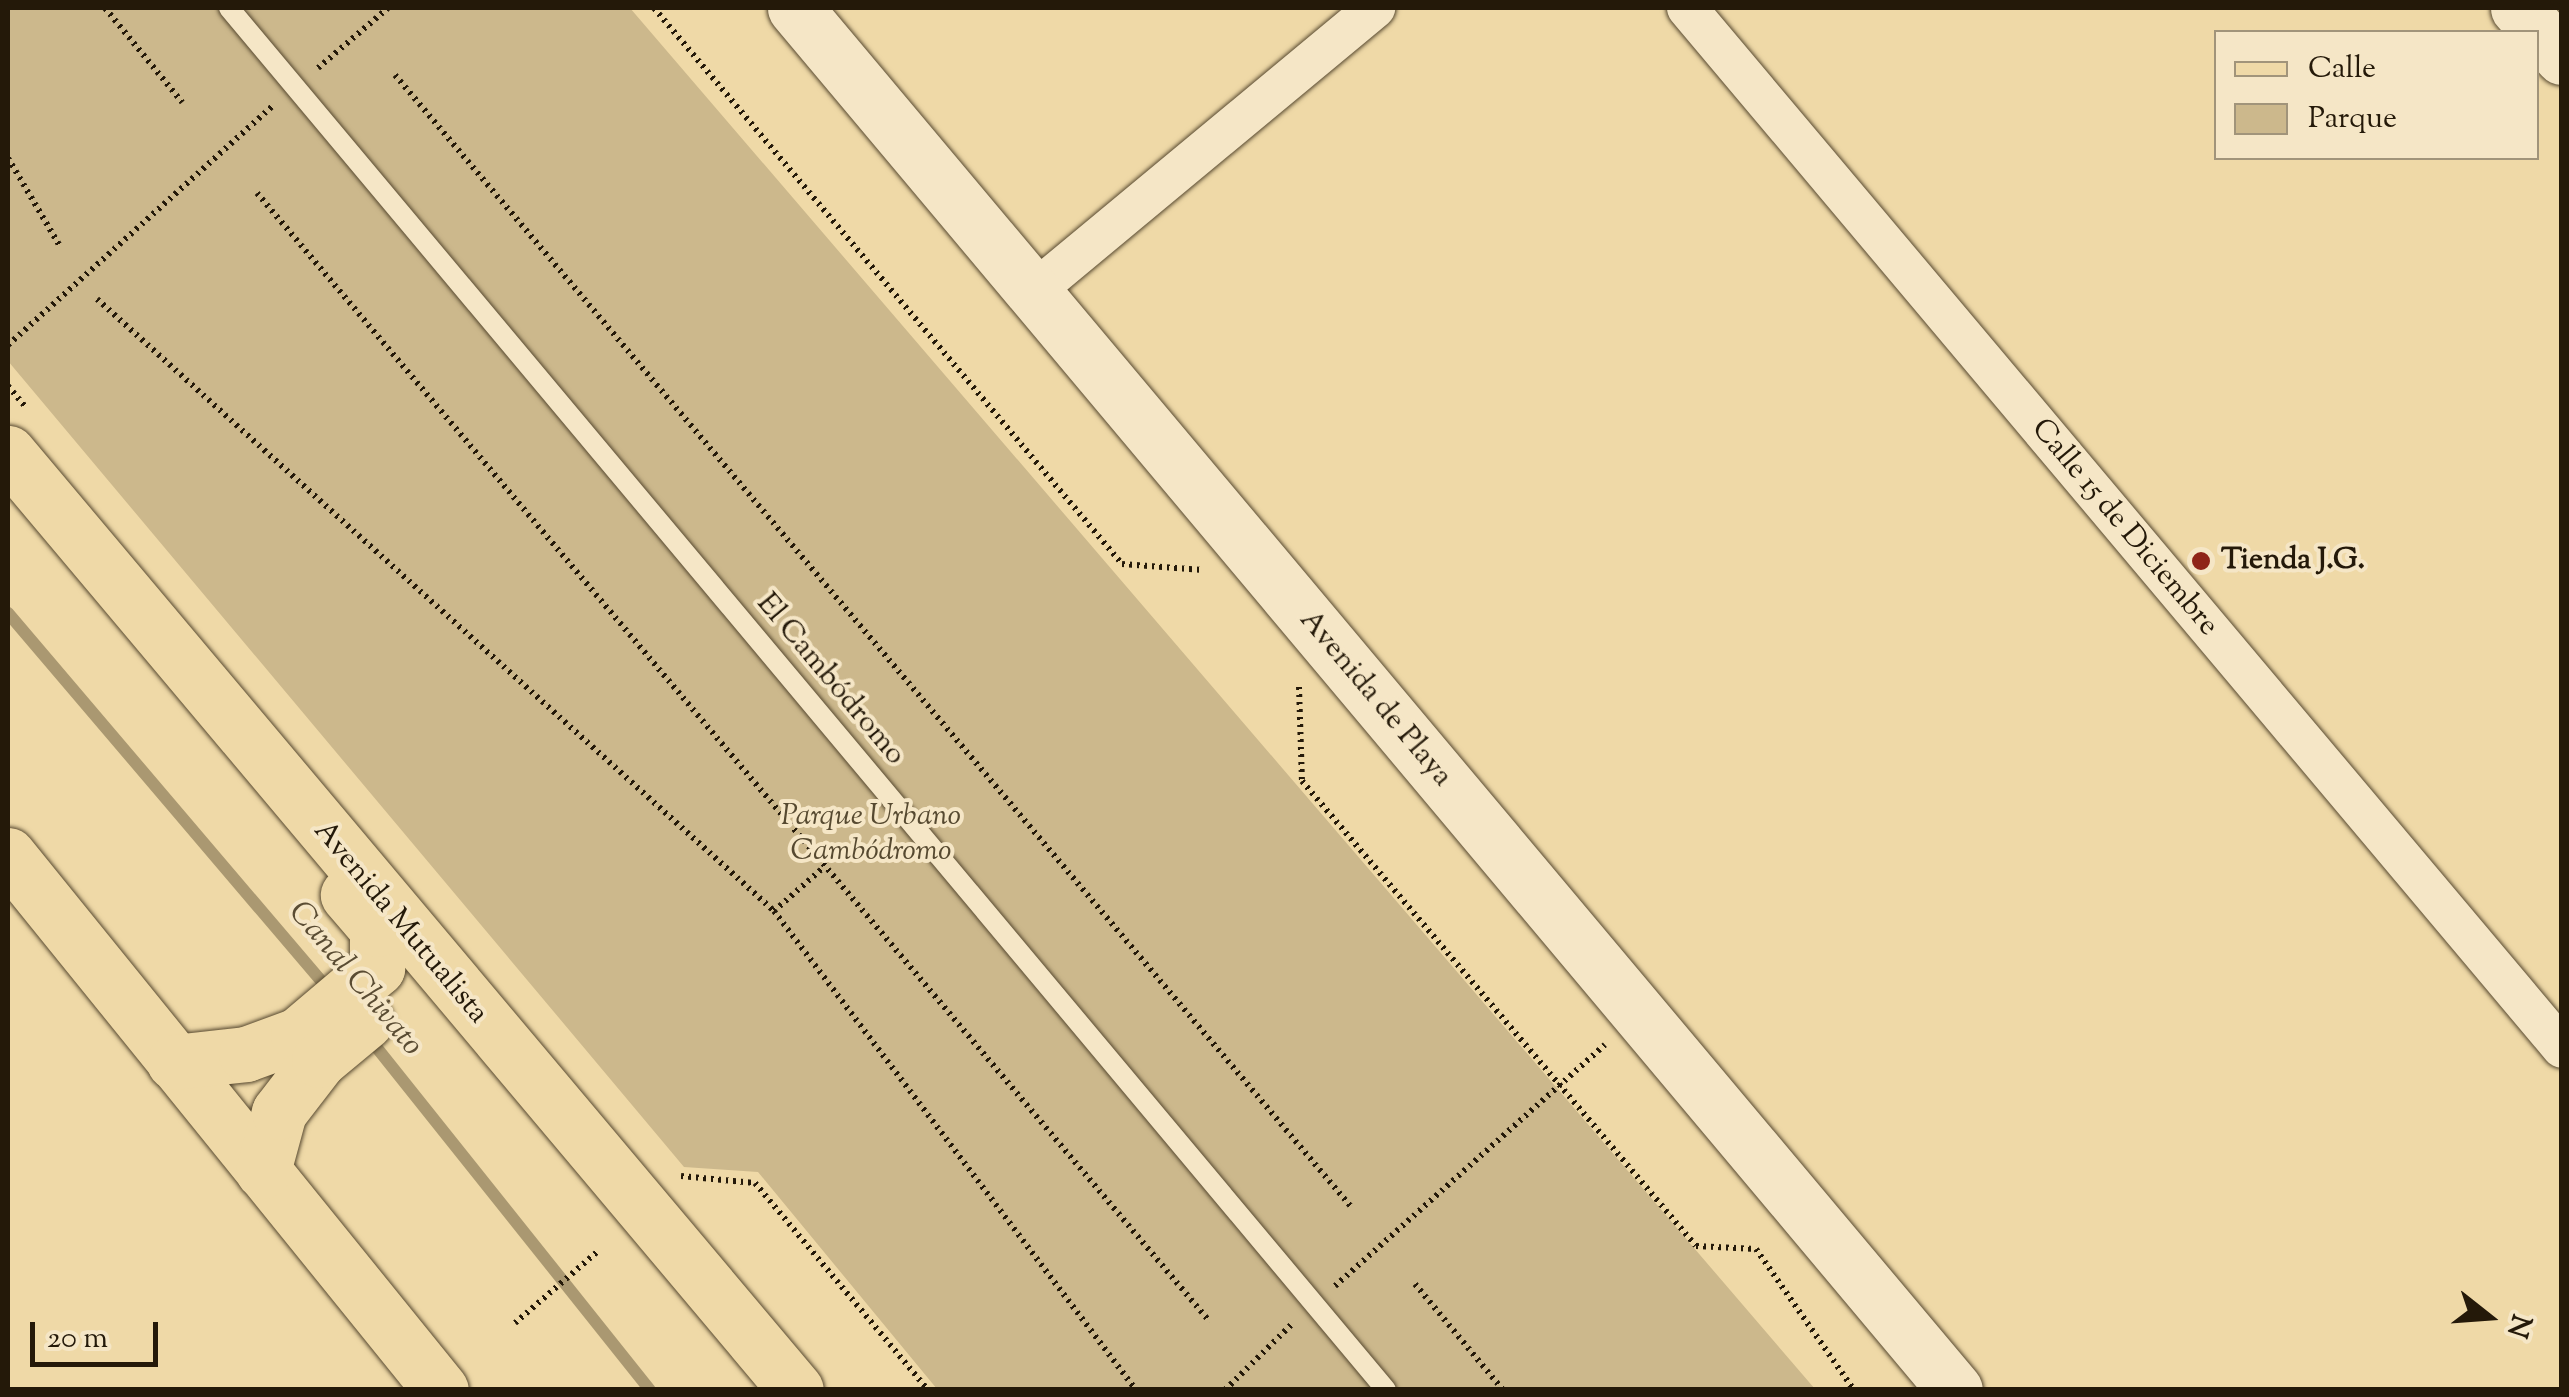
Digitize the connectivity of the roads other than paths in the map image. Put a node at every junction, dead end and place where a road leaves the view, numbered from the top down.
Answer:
1 (230, 8) edge
2 (796, 8) edge
3 (1376, 8) edge
4 (1687, 8) edge
5 (2518, 8) edge
6 (2538, 30) edge
7 (2539, 31) edge
8 (2562, 57) edge
9 (1033, 292) junction
10 (8, 453) edge
11 (224, 712) junction
12 (8, 856) edge
13 (389, 980) junction
14 (308, 1047) junction
15 (2562, 1048) edge
16 (174, 1062) junction
17 (573, 1130) junction
18 (263, 1170) junction
19 (441, 1390) edge
20 (796, 1390) edge
21 (1386, 1390) edge
22 (1955, 1390) edge

1 - 21 lane, El Cambódromo
2 - 9 main road, Avenida de Playa
3 - 9 street
4 - 15 street, Calle 15 de Diciembre
5 - 6 main road
7 - 8 main road
9 - 22 main road, Avenida de Playa
10 - 11 main road, Avenida Mutualista
11 - 13 main road
11 - 17 main road, Avenida Mutualista
12 - 16 main road
13 - 14 main road
13 - 17 main road
14 - 16 main road
14 - 18 main road
16 - 18 main road
17 - 20 main road, Avenida Mutualista
18 - 19 main road

